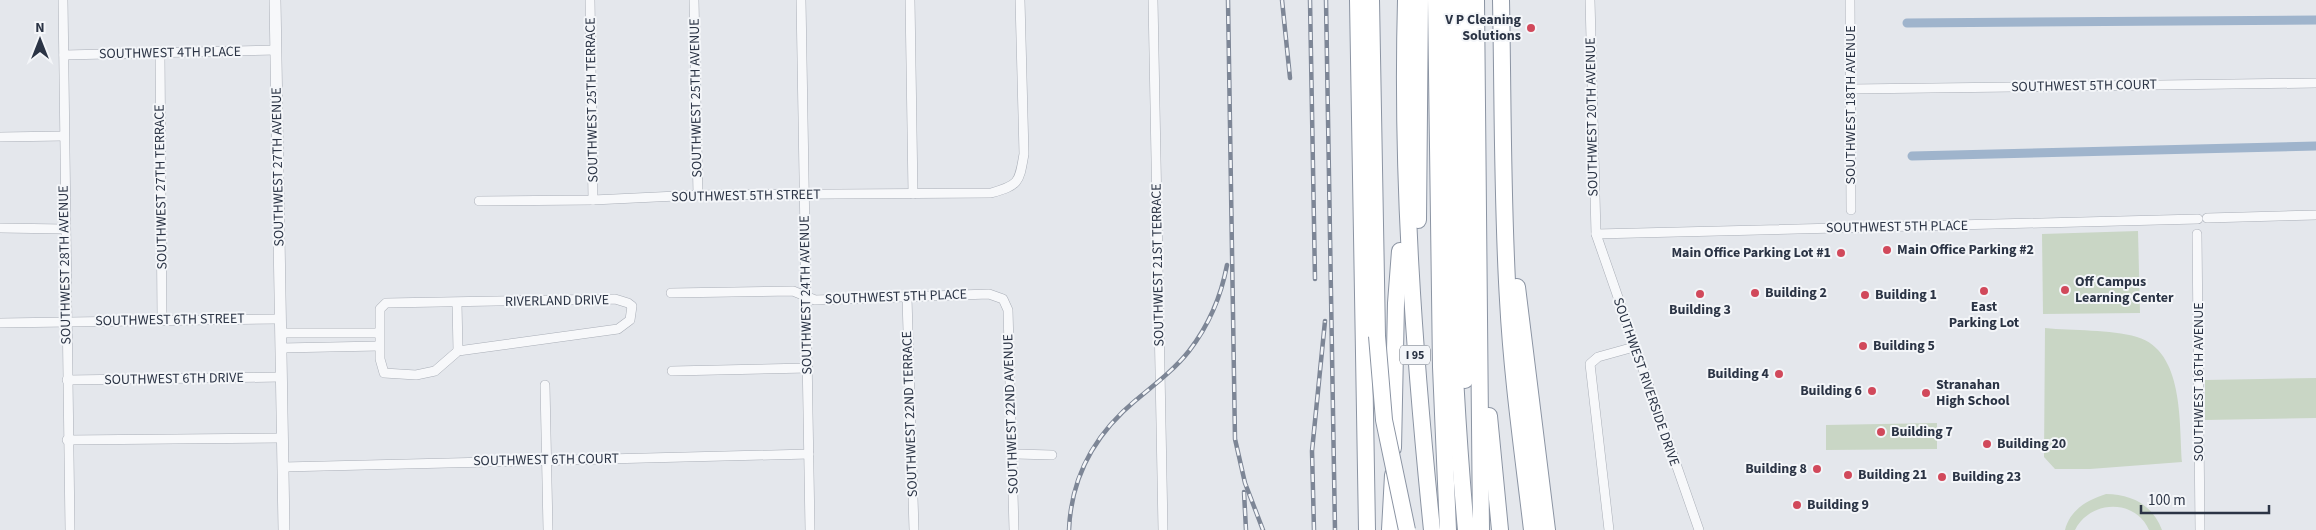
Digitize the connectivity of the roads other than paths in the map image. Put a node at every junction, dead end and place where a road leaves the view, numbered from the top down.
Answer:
1 (63, 0) edge
2 (275, 0) edge
3 (590, 0) edge
4 (694, 0) edge
5 (801, 0) edge
6 (910, 0) edge
7 (1020, 0) edge
8 (1153, 0) edge
9 (1358, 0) edge
10 (1371, 0) edge
11 (1406, 0) edge
12 (1420, 0) edge
13 (1461, 0) edge
14 (1476, 0) edge
15 (1501, 0) edge
16 (1590, 0) edge
17 (1850, 0) edge
18 (1442, 5) edge
19 (276, 50) junction
20 (160, 54) junction
21 (64, 55) junction
22 (2316, 83) edge
23 (1851, 89) junction
24 (1504, 135) junction
25 (0, 136) edge
26 (64, 136) junction
27 (1406, 178) junction
28 (912, 194) junction
29 (698, 195) junction
30 (805, 195) junction
31 (593, 200) junction
32 (479, 201) dead end
33 (1852, 210) dead end
34 (2316, 215) edge
35 (0, 228) edge
36 (65, 229) junction
37 (1596, 234) junction
38 (2197, 234) dead end
39 (671, 293) dead end
40 (806, 297) junction
41 (907, 298) junction
42 (1003, 299) joint
43 (457, 303) junction
44 (280, 319) junction
45 (1479, 319) junction
46 (162, 320) junction
47 (66, 322) junction
48 (0, 323) edge
49 (281, 333) junction
50 (378, 333) junction
51 (379, 346) junction
52 (1634, 347) junction
53 (281, 348) junction
54 (458, 351) junction
55 (808, 368) junction
56 (672, 371) dead end
57 (281, 377) junction
58 (67, 380) junction
59 (545, 385) dead end
60 (282, 438) junction
61 (67, 440) junction
62 (809, 454) junction
63 (1012, 454) junction
64 (1052, 455) dead end
65 (546, 460) junction
66 (283, 467) junction
67 (70, 530) edge
68 (284, 530) edge
69 (548, 530) edge
70 (810, 530) edge
71 (914, 530) edge
72 (1014, 530) edge
73 (1163, 530) edge
74 (1367, 530) edge
75 (1392, 530) edge
76 (1406, 530) edge
77 (1432, 530) edge
78 (1442, 530) edge
79 (1448, 530) edge
80 (1466, 530) edge
81 (1481, 530) edge
82 (1500, 530) edge
83 (1532, 530) edge
84 (1548, 530) edge
85 (1609, 530) edge
86 (1699, 530) edge
87 (2200, 530) edge

1 - 21 street, SOUTHWEST 28TH AVENUE
2 - 19 street, SOUTHWEST 27TH AVENUE
3 - 31 street, SOUTHWEST 25TH TERRACE
4 - 29 street, SOUTHWEST 25TH AVENUE
5 - 30 street, SOUTHWEST 24TH AVENUE
6 - 28 street
7 - 28 street, SOUTHWEST 5TH STREET
8 - 73 street, SOUTHWEST 21ST TERRACE
9 - 74 highway
10 - 76 highway, bridge
11 - 27 highway, I 95
12 - 78 highway
13 - 80 highway
14 - 45 highway
15 - 24 highway
16 - 37 street, SOUTHWEST 20TH AVENUE
17 - 23 street, SOUTHWEST 18TH AVENUE
18 - 79 highway
18 - 80 highway
19 - 20 street, SOUTHWEST 4TH PLACE
19 - 44 street, SOUTHWEST 27TH AVENUE
20 - 21 street, SOUTHWEST 4TH PLACE
20 - 46 street, SOUTHWEST 27TH TERRACE
21 - 26 street, SOUTHWEST 28TH AVENUE
22 - 23 street, SOUTHWEST 5TH COURT
23 - 33 street, SOUTHWEST 18TH AVENUE
24 - 83 highway
24 - 84 highway
25 - 26 street
26 - 36 street, SOUTHWEST 28TH AVENUE
27 - 75 highway
27 - 77 highway, I 95
28 - 30 street, SOUTHWEST 5TH STREET
29 - 30 street, SOUTHWEST 5TH STREET
29 - 31 street, SOUTHWEST 5TH STREET
30 - 40 street, SOUTHWEST 24TH AVENUE
31 - 32 street, SOUTHWEST 5TH STREET
34 - 37 street, SOUTHWEST 5TH PLACE
35 - 36 street
36 - 47 street, SOUTHWEST 28TH AVENUE
37 - 52 street, SOUTHWEST RIVERSIDE DRIVE
38 - 87 street, SOUTHWEST 16TH AVENUE
39 - 40 street, SOUTHWEST 5TH PLACE
40 - 41 street, SOUTHWEST 5TH PLACE
40 - 55 street, SOUTHWEST 24TH AVENUE
41 - 42 street, SOUTHWEST 5TH PLACE
41 - 71 street, SOUTHWEST 22ND TERRACE
42 - 63 street, SOUTHWEST 22ND AVENUE
43 - 50 street
43 - 54 street
43 - 54 street, RIVERLAND DRIVE
44 - 46 street, SOUTHWEST 6TH STREET
44 - 49 street, SOUTHWEST 27TH AVENUE
45 - 81 highway
45 - 82 highway
46 - 47 street, SOUTHWEST 6TH STREET
47 - 48 street, SOUTHWEST 6TH STREET
47 - 58 street, SOUTHWEST 28TH AVENUE
49 - 50 street
49 - 53 street, SOUTHWEST 27TH AVENUE
50 - 51 street
51 - 53 street
51 - 54 street
52 - 85 street
52 - 86 street, SOUTHWEST RIVERSIDE DRIVE
53 - 57 street, SOUTHWEST 27TH AVENUE
55 - 56 street
55 - 62 street, SOUTHWEST 24TH AVENUE
57 - 58 street, SOUTHWEST 6TH DRIVE
57 - 60 street, SOUTHWEST 27TH AVENUE
58 - 61 street, SOUTHWEST 28TH AVENUE
59 - 65 street
60 - 61 street
60 - 66 street, SOUTHWEST 27TH AVENUE
61 - 67 street, SOUTHWEST 28TH AVENUE
62 - 65 street, SOUTHWEST 6TH COURT
62 - 70 street, SOUTHWEST 24TH AVENUE
63 - 64 street
63 - 72 street, SOUTHWEST 22ND AVENUE
65 - 66 street, SOUTHWEST 6TH COURT
65 - 69 street
66 - 68 street, SOUTHWEST 27TH AVENUE

